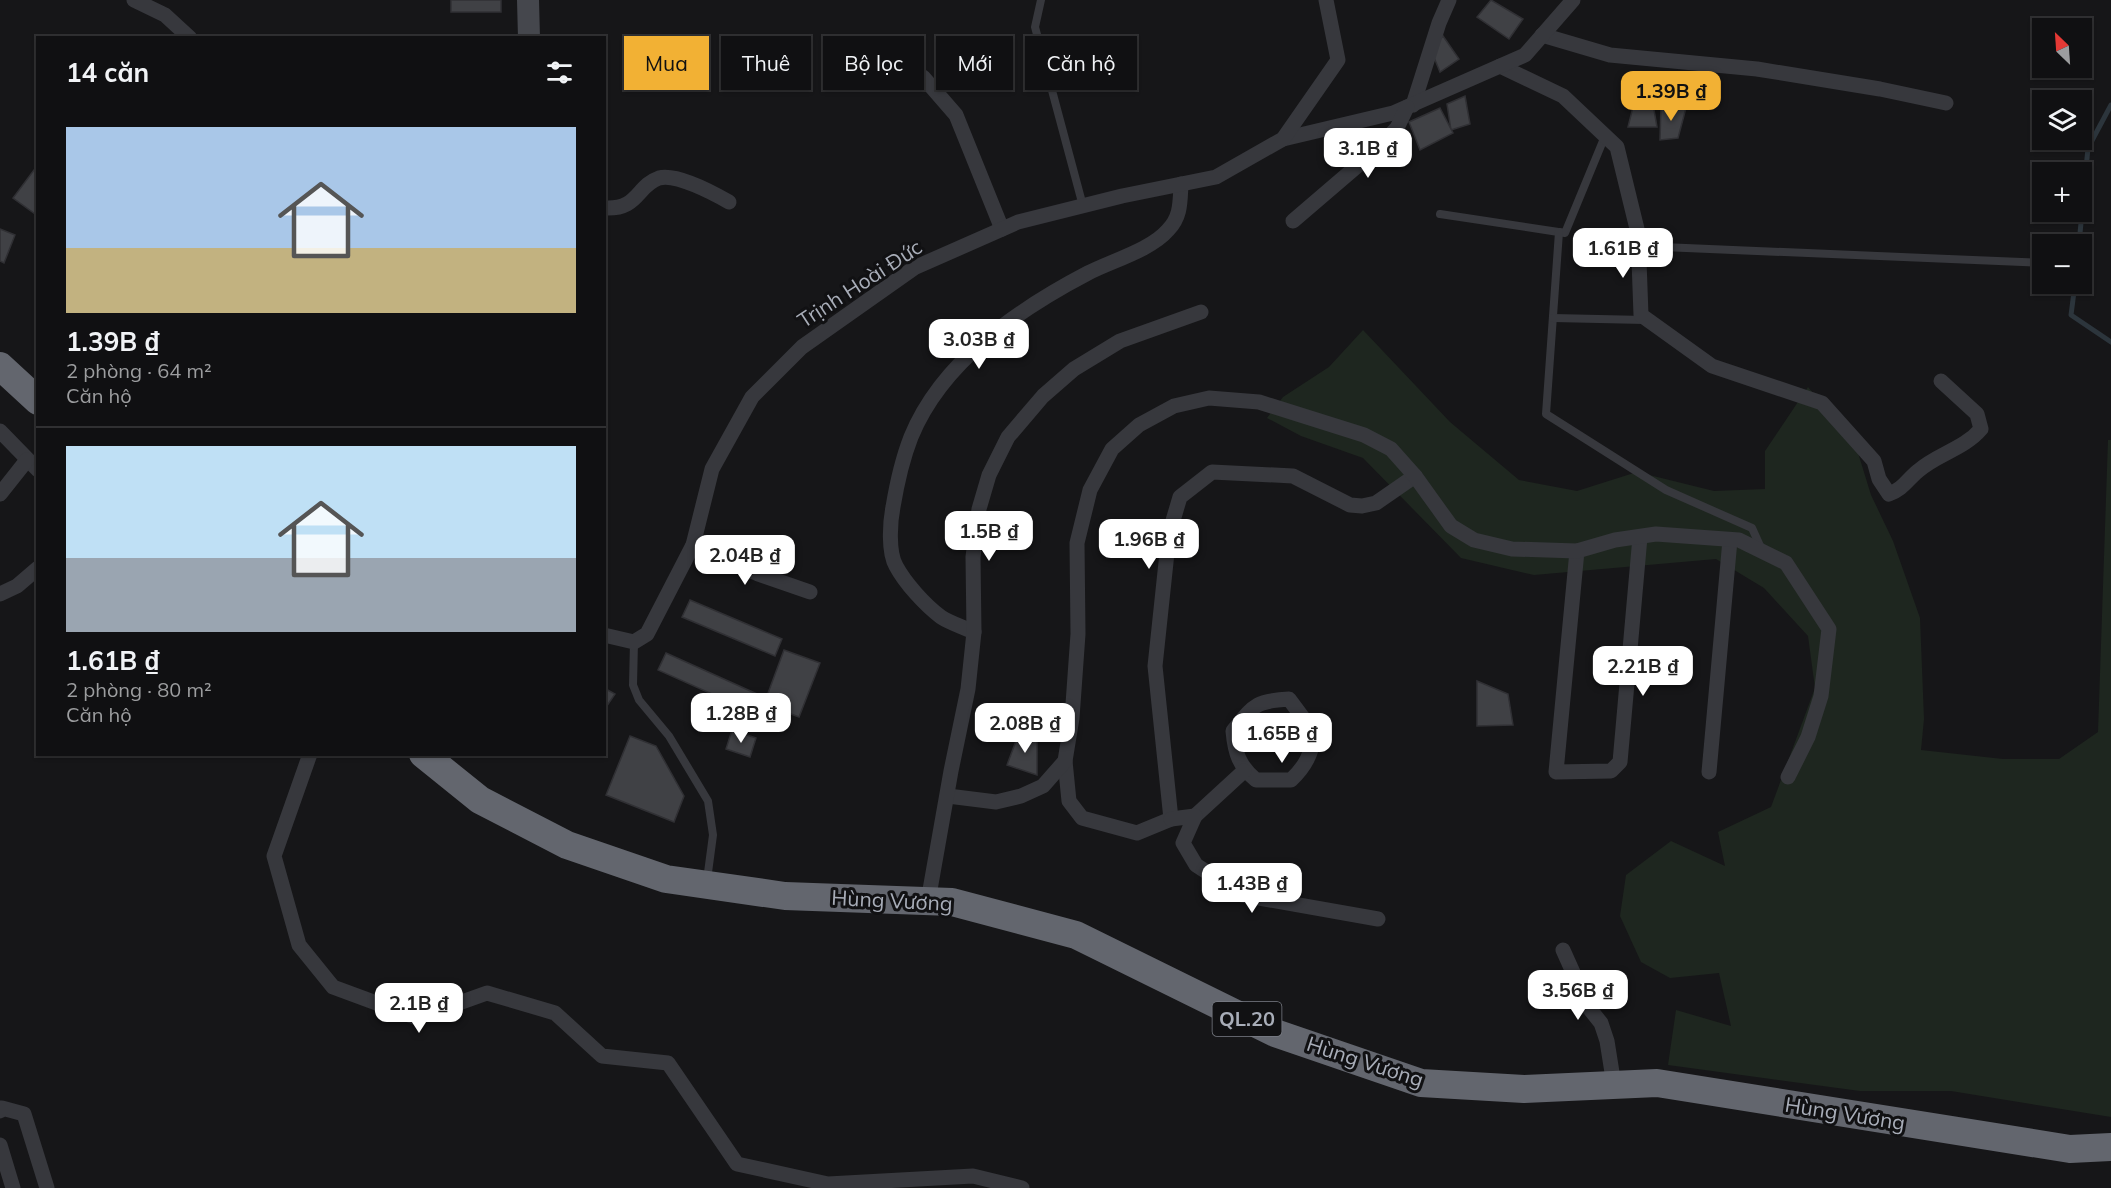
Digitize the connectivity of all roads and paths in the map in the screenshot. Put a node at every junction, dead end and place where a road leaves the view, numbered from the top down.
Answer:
1 (134, 0) edge
2 (528, 0) edge
3 (1041, 0) edge
4 (1326, 0) edge
5 (1449, 0) edge
6 (1574, 0) edge
7 (1542, 35) junction
8 (188, 36) edge
9 (529, 36) edge
10 (1500, 66) junction
11 (924, 78) edge
12 (1946, 103) dead end
13 (1410, 106) junction
14 (1605, 136) junction
15 (1283, 139) junction
16 (1181, 184) junction
17 (729, 202) dead end
18 (1083, 206) junction
19 (606, 208) edge
20 (1440, 214) dead end
21 (1293, 220) dead end
22 (1002, 229) junction
23 (1559, 232) junction
24 (1638, 246) junction
25 (2032, 262) edge
26 (1201, 312) dead end
27 (1553, 318) junction
28 (1649, 320) junction
29 (0, 366) edge
30 (1941, 381) dead end
31 (36, 399) edge
32 (0, 431) edge
33 (32, 465) edge
34 (1415, 476) junction
35 (0, 494) edge
36 (1640, 537) junction
37 (1730, 540) junction
38 (693, 545) junction
39 (1577, 551) junction
40 (1763, 552) junction
41 (36, 570) edge
42 (810, 592) dead end
43 (0, 594) edge
44 (974, 633) junction
45 (606, 635) edge
46 (634, 642) junction
47 (309, 756) edge
48 (425, 756) edge
49 (1065, 761) junction
50 (1244, 771) junction
51 (1709, 772) dead end
52 (1788, 777) dead end
53 (948, 796) junction
54 (1195, 816) junction
55 (1171, 819) junction
56 (706, 885) junction
57 (928, 901) junction
58 (1378, 919) dead end
59 (1563, 950) dead end
60 (1614, 1085) junction
61 (0, 1111) edge
62 (0, 1145) edge
63 (2111, 1147) edge
64 (13, 1188) edge
65 (47, 1188) edge
66 (1022, 1188) edge

1 - 8 street
2 - 9 street
3 - 18 lane
4 - 15 street, Trịnh Hoài Đức
5 - 13 street
6 - 7 street
7 - 10 street
7 - 12 street
10 - 13 street
10 - 14 street
11 - 22 street
13 - 15 street
13 - 21 street
14 - 23 lane
14 - 24 street
15 - 16 street, Trịnh Hoài Đức
16 - 18 street, Trịnh Hoài Đức
16 - 44 street
17 - 19 street
18 - 22 street, Trịnh Hoài Đức
20 - 23 lane
22 - 38 street, Trịnh Hoài Đức
23 - 27 lane
24 - 25 lane
24 - 28 street
26 - 44 street
27 - 28 lane
27 - 40 lane
28 - 30 street
29 - 31 highway
32 - 33 street
33 - 35 street
34 - 39 street
34 - 49 street
34 - 55 street
36 - 37 street
36 - 39 street
36 - 39 street
37 - 40 street
37 - 51 street
38 - 42 street
38 - 46 street, Trịnh Hoài Đức
40 - 52 street
41 - 43 street
44 - 53 street
45 - 46 street
46 - 56 lane
47 - 66 street
48 - 56 highway, Hùng Vương / QL.20
49 - 53 street
49 - 55 street
50 - 50 street
50 - 54 street
53 - 57 street
54 - 55 street
54 - 58 street
56 - 57 highway, Hùng Vương / QL.20
57 - 60 highway, Hùng Vương / QL.20
59 - 60 street
60 - 63 highway, Hùng Vương / QL.20
61 - 65 street
62 - 64 street

